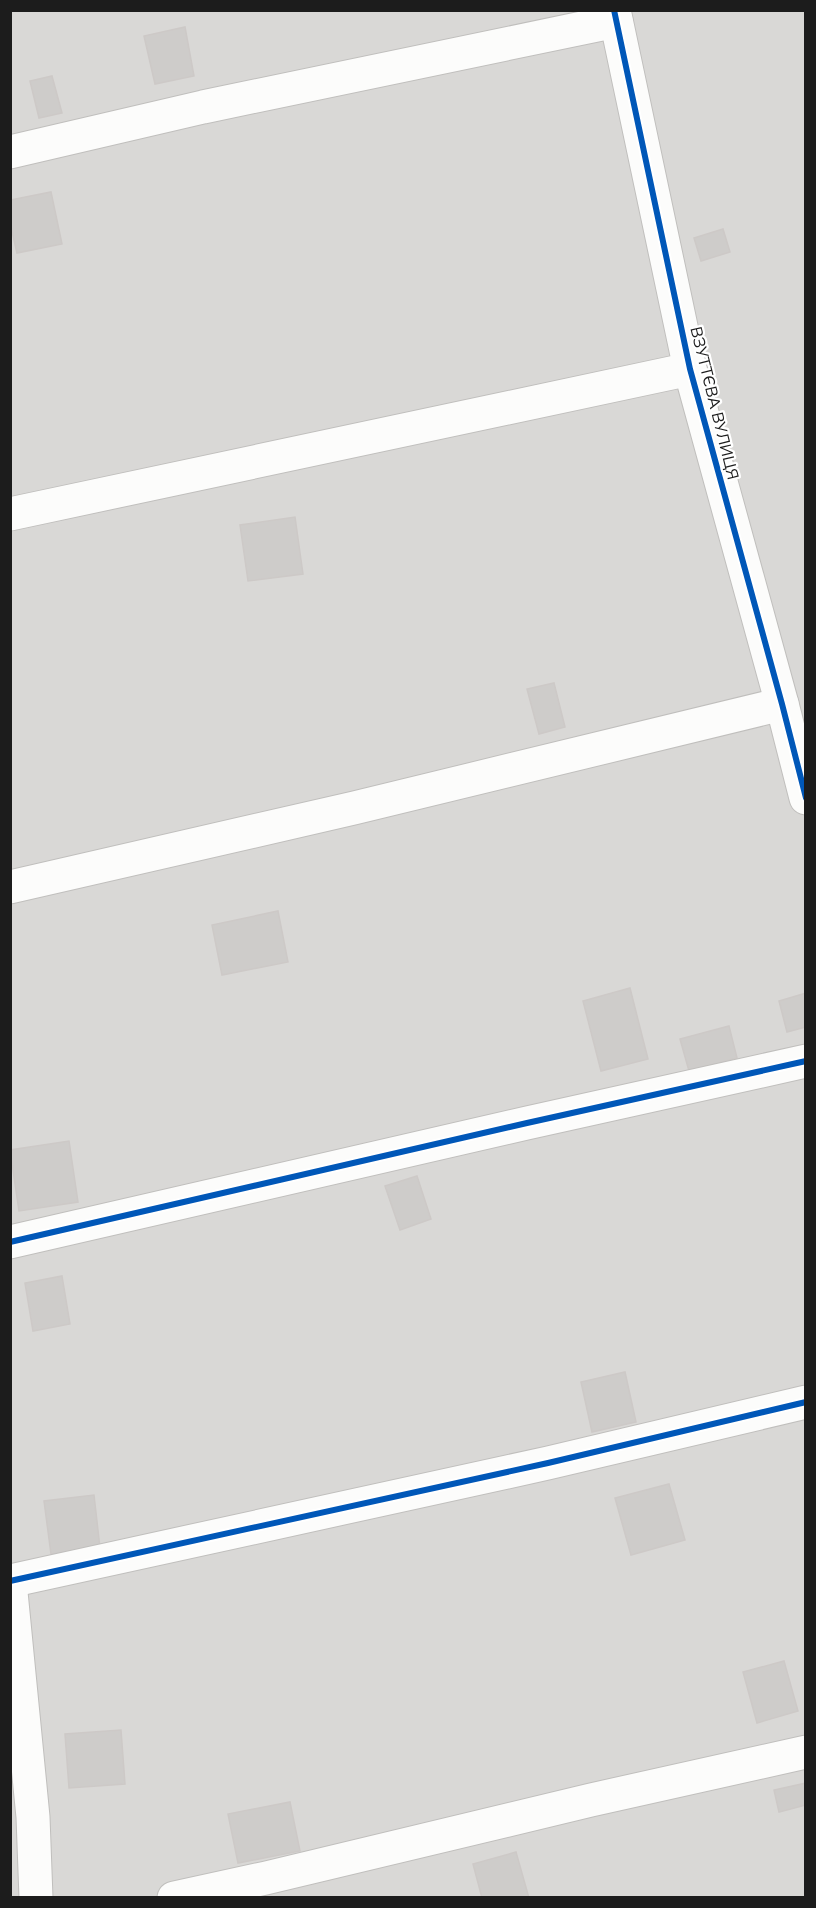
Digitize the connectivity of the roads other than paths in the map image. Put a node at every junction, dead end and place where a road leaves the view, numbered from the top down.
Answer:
1 (615, 16) edge
2 (10, 152) edge
3 (690, 369) junction
4 (10, 514) edge
5 (782, 704) junction
6 (806, 798) edge
7 (10, 888) edge
8 (806, 1061) edge
9 (10, 1242) edge
10 (806, 1402) edge
11 (10, 1582) edge
12 (806, 1752) edge
13 (36, 1898) edge
14 (174, 1898) edge

1 - 2 street
1 - 3 street, ВЗУТТЄВА ВУЛИЦЯ
3 - 4 street
3 - 5 street, ВЗУТТЄВА ВУЛИЦЯ
5 - 6 street, ВЗУТТЄВА ВУЛИЦЯ
5 - 7 street
8 - 9 street
10 - 11 street
11 - 13 street
12 - 14 street

